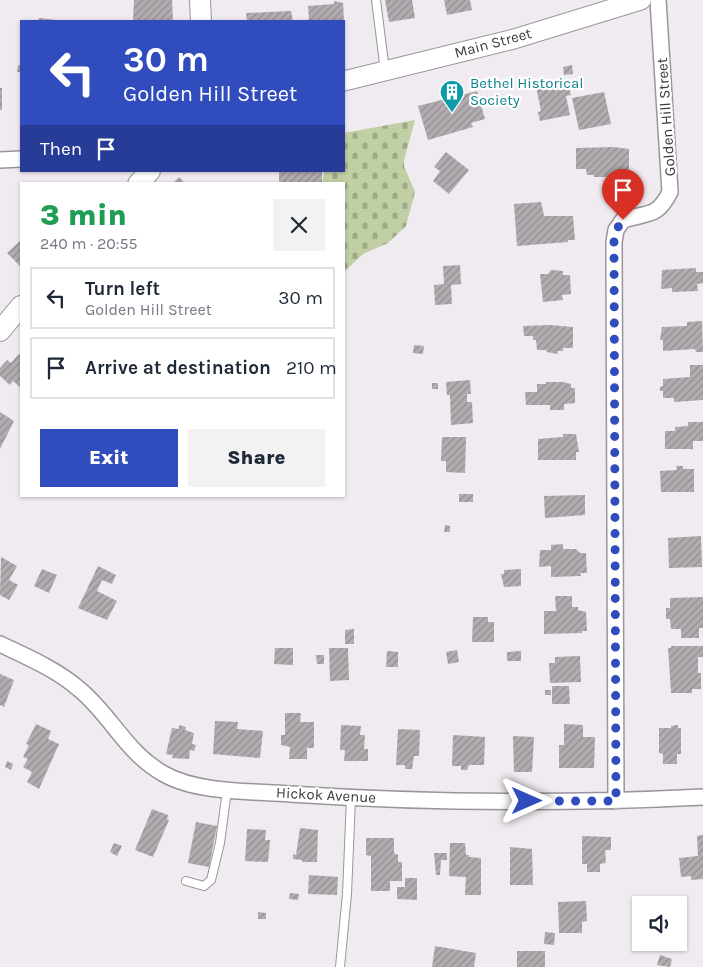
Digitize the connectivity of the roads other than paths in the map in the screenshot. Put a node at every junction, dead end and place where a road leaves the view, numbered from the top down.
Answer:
1 (200, 0) edge
2 (376, 0) edge
3 (641, 0) edge
4 (658, 0) edge
5 (202, 20) edge
6 (385, 71) junction
7 (345, 81) edge
8 (20, 159) edge
9 (0, 160) edge
10 (149, 172) edge
11 (140, 182) edge
12 (20, 307) edge
13 (0, 331) edge
14 (0, 644) edge
15 (227, 790) junction
16 (703, 797) edge
17 (351, 798) junction
18 (616, 801) junction
19 (186, 881) dead end
20 (340, 967) edge

1 - 5 main road
2 - 6 lane
3 - 6 street, Main Street
4 - 18 street, Golden Hill Street
6 - 7 street, Main Street
8 - 9 street
10 - 11 main road
12 - 13 main road
14 - 15 street, Hickok Avenue
15 - 17 street, Hickok Avenue
15 - 19 lane
16 - 18 street, Hickok Avenue
17 - 18 street, Hickok Avenue
17 - 20 lane

